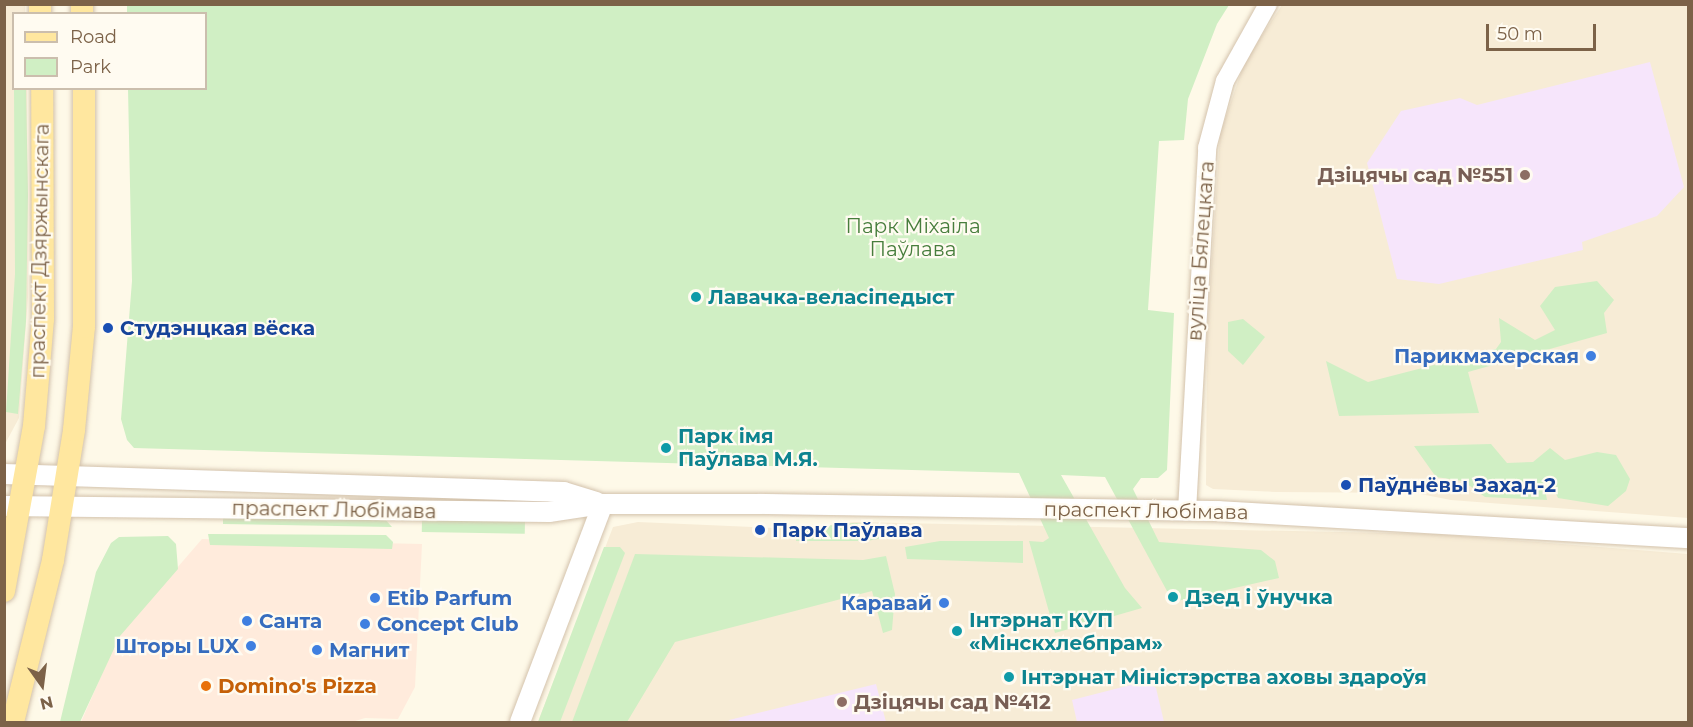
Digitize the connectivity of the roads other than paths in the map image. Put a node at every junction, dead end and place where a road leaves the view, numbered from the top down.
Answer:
1 (1268, 4) edge
2 (42, 90) edge
3 (84, 90) edge
4 (15, 475) edge
5 (69, 477) junction
6 (603, 504) junction
7 (64, 506) junction
8 (13, 507) edge
9 (1187, 511) junction
10 (1689, 538) edge
11 (4, 591) edge
12 (13, 723) edge
13 (520, 723) edge

1 - 9 street, вуліца Бялецкага
2 - 4 main road, праспект Дзяржынскага
3 - 5 main road
4 - 5 main road, праспект Любімава
4 - 8 main road, праспект Дзяржынскага
5 - 6 main road, праспект Любімава
5 - 7 main road
6 - 7 main road, праспект Любімава
6 - 9 main road, праспект Любімава
6 - 13 main road
7 - 8 main road, праспект Любімава
7 - 12 main road
8 - 11 main road, праспект Дзяржынскага
9 - 10 main road, праспект Любімава

